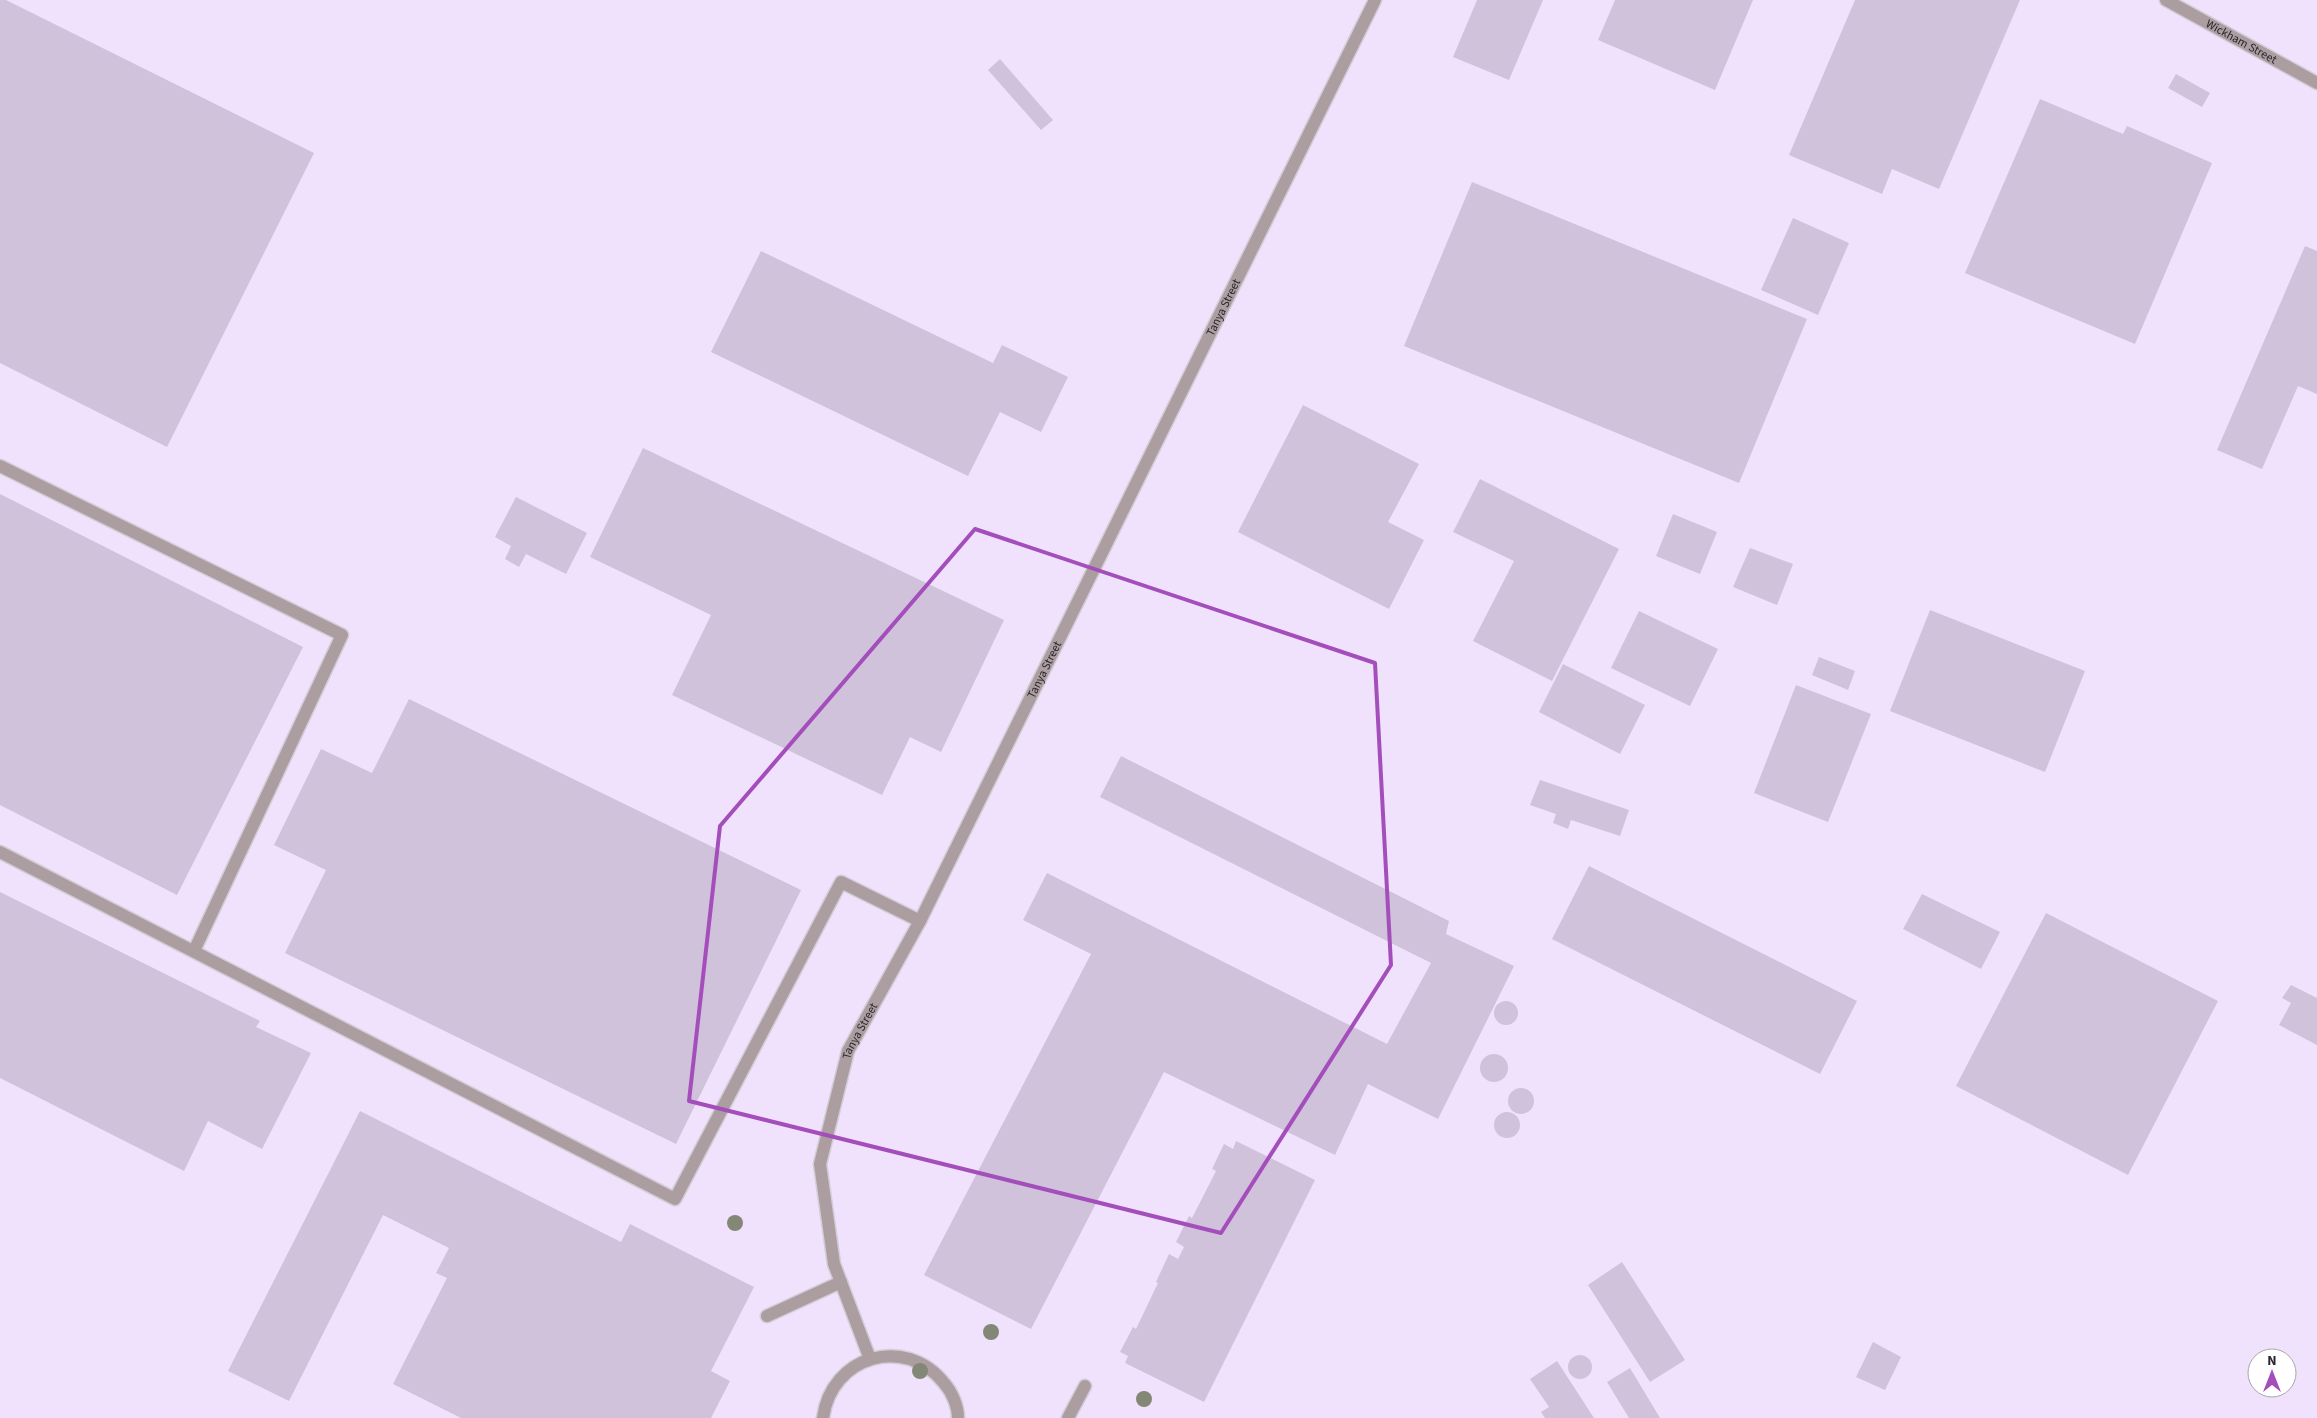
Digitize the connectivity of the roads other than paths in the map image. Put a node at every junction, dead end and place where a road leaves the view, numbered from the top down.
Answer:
1 (1376, 0) edge
2 (2166, 0) edge
3 (2317, 84) edge
4 (0, 466) edge
5 (0, 852) edge
6 (920, 921) junction
7 (194, 951) junction
8 (841, 1282) junction
9 (767, 1316) dead end
10 (870, 1359) junction
11 (1085, 1386) dead end
12 (824, 1418) edge
13 (958, 1418) edge
14 (1068, 1418) edge

1 - 6 street, Tanya Street
2 - 3 street, Wickham Street
4 - 7 street
5 - 7 street
6 - 7 street
6 - 8 street, Tanya Street
8 - 9 street
8 - 10 street, Tanya Street
10 - 12 street
10 - 13 street
11 - 14 street

